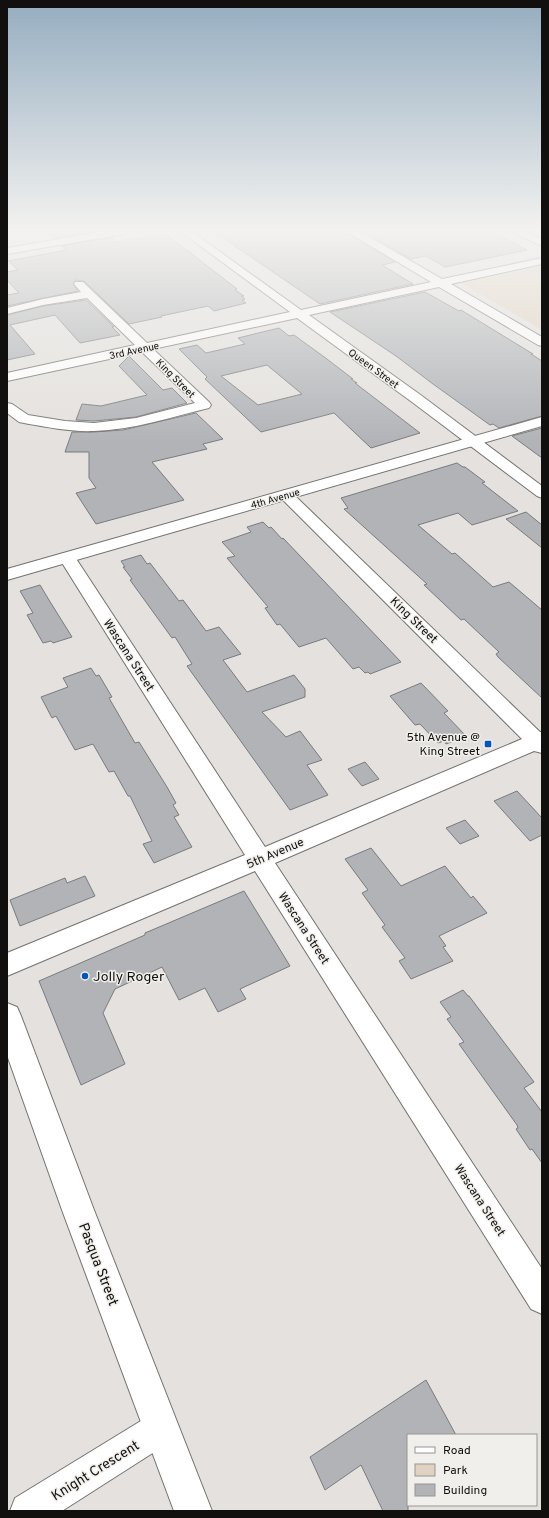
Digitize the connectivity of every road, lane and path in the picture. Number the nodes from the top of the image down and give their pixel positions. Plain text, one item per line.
1 (52, 302) edge
2 (98, 302) edge
3 (282, 302) edge
4 (336, 302) edge
5 (474, 302) edge
6 (7, 311) edge
7 (294, 311) junction
8 (542, 342) edge
9 (141, 344) junction
10 (7, 368) edge
11 (7, 377) edge
12 (7, 407) edge
13 (542, 421) edge
14 (473, 441) junction
15 (542, 493) edge
16 (286, 495) junction
17 (67, 558) junction
18 (7, 575) edge
19 (540, 742) edge
20 (260, 859) junction
21 (7, 965) edge
22 (10, 1032) edge
23 (542, 1298) edge
24 (161, 1428) junction
25 (28, 1511) edge
26 (193, 1511) edge

1 - 6 street
2 - 9 street, King Street
3 - 7 street, Queen Street
4 - 7 street, 3rd Avenue
5 - 8 street
7 - 9 street, 3rd Avenue
7 - 14 street, Queen Street
9 - 10 street, 3rd Avenue
9 - 11 street, 3rd Avenue
9 - 12 street, King Street
13 - 14 street, 4th Avenue
14 - 15 street, Queen Street
14 - 16 street, 4th Avenue
16 - 17 street, 4th Avenue
16 - 19 street, King Street
17 - 18 street, 4th Avenue
17 - 20 street, Wascana Street
19 - 20 street, 5th Avenue
20 - 21 street, 5th Avenue
20 - 23 street, Wascana Street
22 - 24 street, Pasqua Street
24 - 25 street, Knight Crescent
24 - 26 street, Pasqua Street

